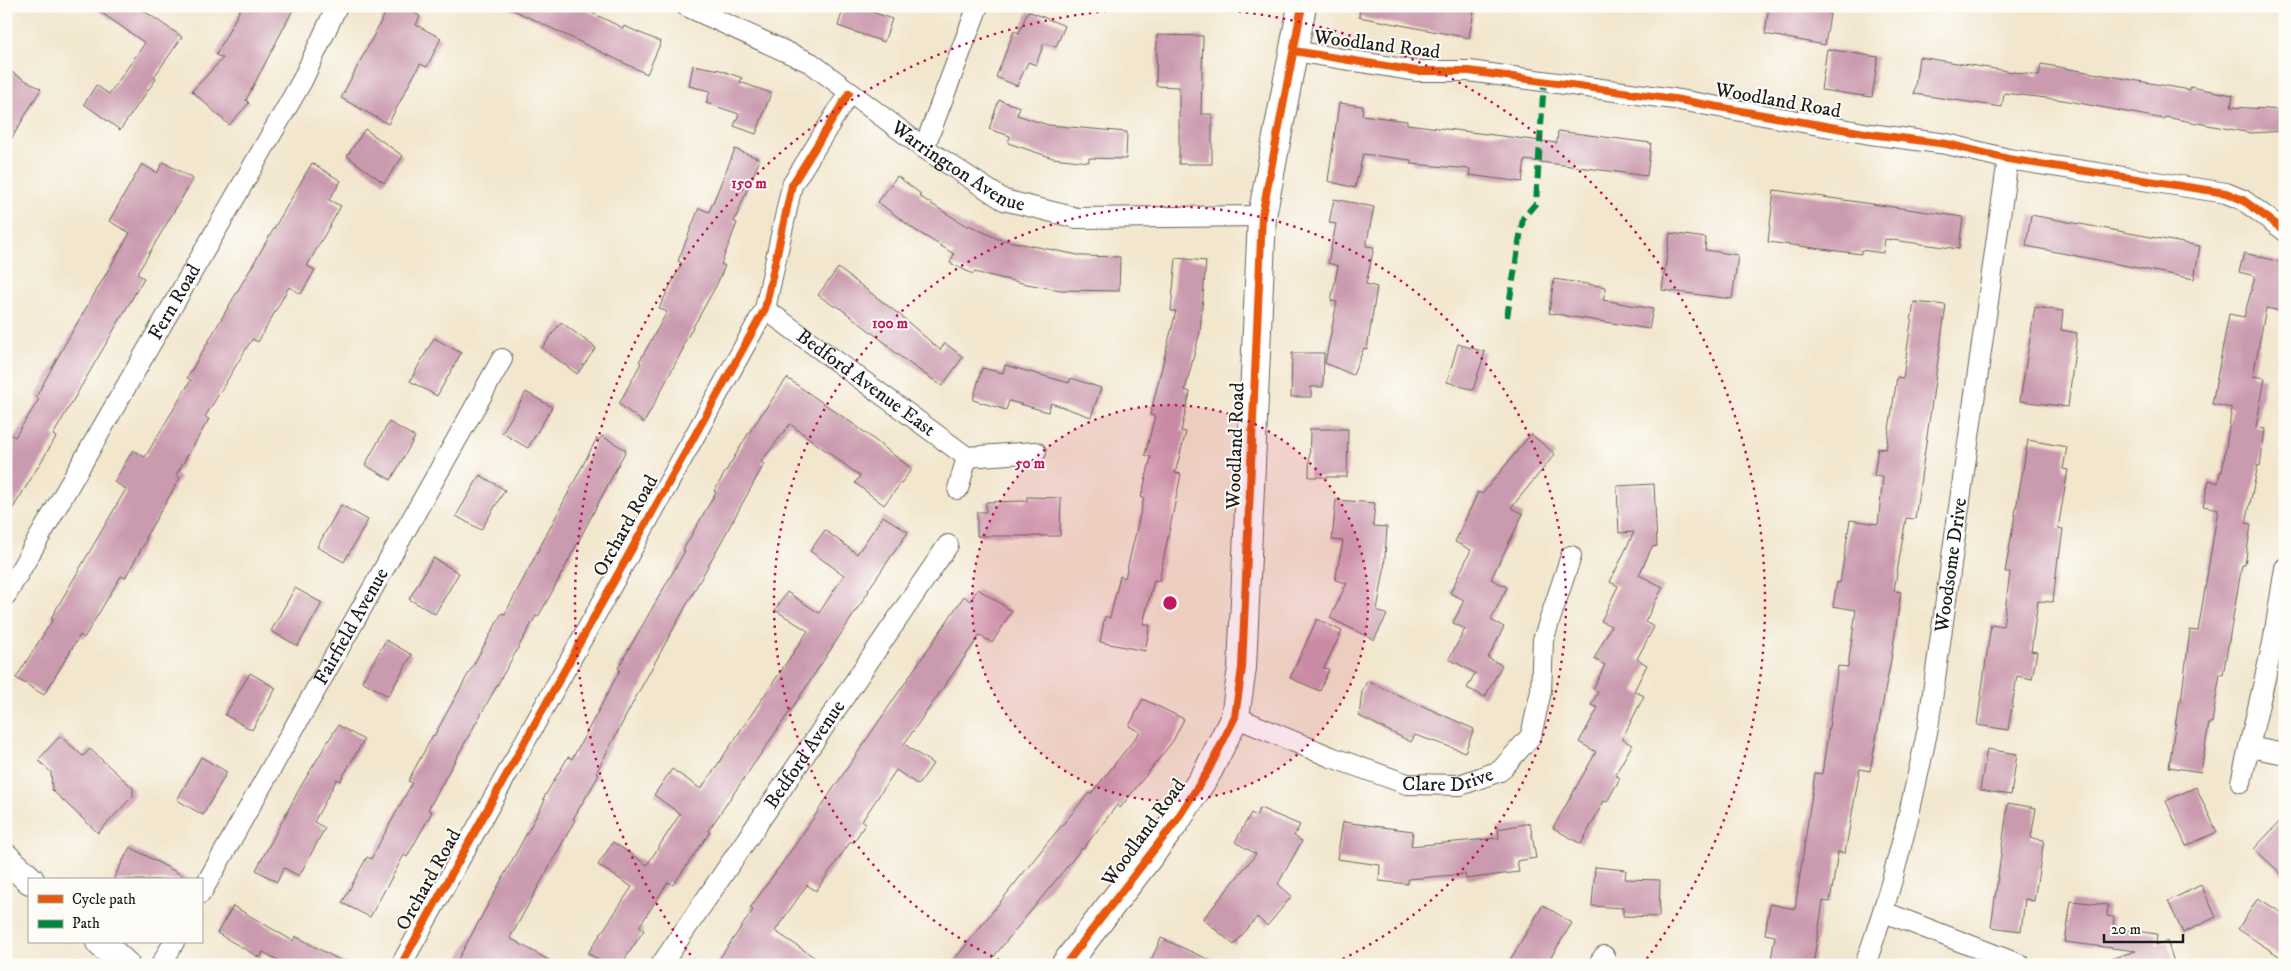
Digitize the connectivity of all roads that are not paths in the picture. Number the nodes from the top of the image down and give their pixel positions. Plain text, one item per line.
1 (337, 6) edge
2 (686, 6) edge
3 (978, 6) edge
4 (1302, 6) edge
5 (1294, 51) junction
6 (849, 93) junction
7 (924, 148) junction
8 (2008, 159) junction
9 (1262, 216) junction
10 (2285, 231) edge
11 (765, 309) junction
12 (502, 359) dead end
13 (1036, 452) dead end
14 (967, 457) junction
15 (958, 489) dead end
16 (948, 545) dead end
17 (1571, 556) dead end
18 (2285, 568) edge
19 (6, 595) edge
20 (1235, 717) junction
21 (2248, 747) junction
22 (2285, 754) edge
23 (2241, 782) dead end
24 (6, 858) edge
25 (28, 878) edge
26 (202, 891) edge
27 (1884, 912) junction
28 (102, 944) edge
29 (173, 944) edge
30 (125, 965) edge
31 (161, 965) edge
32 (401, 965) edge
33 (661, 965) edge
34 (1065, 965) edge
35 (1865, 965) edge
36 (2021, 965) edge

1 - 19 street, Fern Road
2 - 6 street, Warrington Avenue
3 - 7 street
4 - 5 street
5 - 8 street, Woodland Road
5 - 9 street, Woodland Road
6 - 7 street, Warrington Avenue
6 - 11 street, Orchard Road
7 - 9 street, Warrington Avenue
8 - 10 street, Woodland Road
8 - 27 street, Woodsome Drive
9 - 20 street, Woodland Road
11 - 14 street, Bedford Avenue East
11 - 32 street, Orchard Road
12 - 26 street, Fairfield Avenue
13 - 14 street
14 - 15 street
16 - 33 street, Bedford Avenue
17 - 20 street, Clare Drive
18 - 21 street
20 - 34 street, Woodland Road
21 - 22 street
21 - 23 street
24 - 25 street
27 - 35 street, Woodsome Drive
27 - 36 street
28 - 30 street
29 - 31 street

